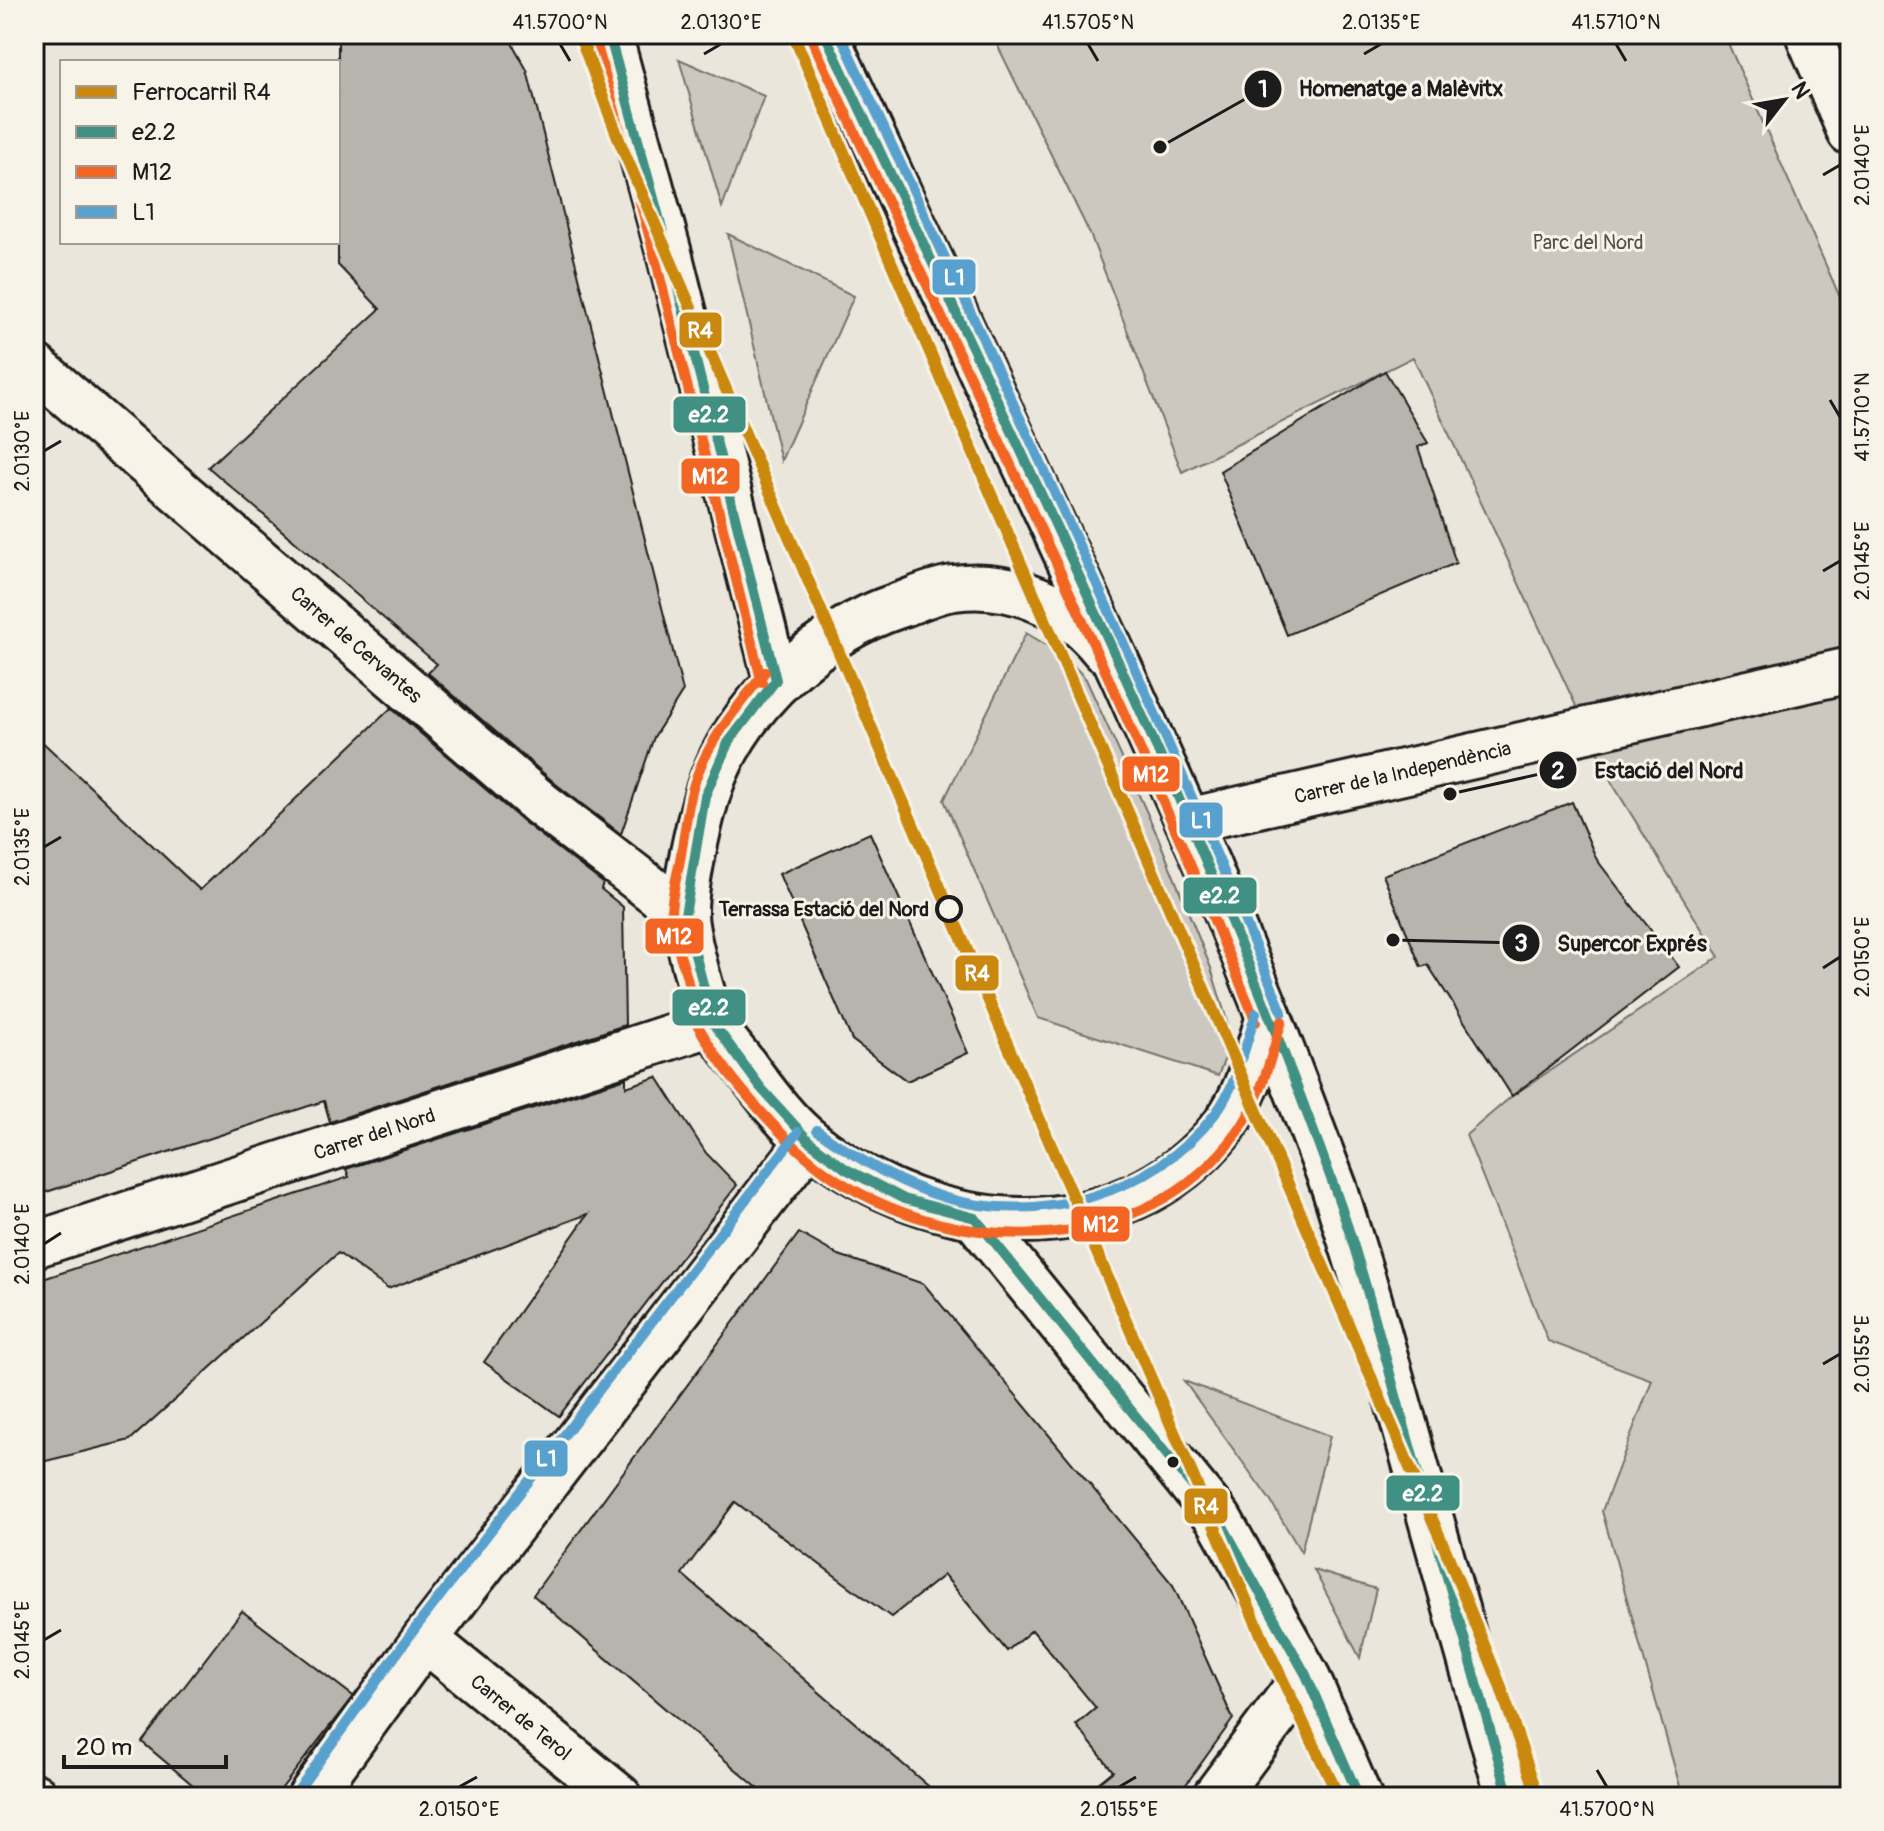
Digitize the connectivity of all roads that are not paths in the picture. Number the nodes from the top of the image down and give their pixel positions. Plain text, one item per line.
1 (609, 34) edge
2 (825, 34) edge
3 (1808, 34) edge
4 (1850, 132) edge
5 (34, 366) edge
6 (1850, 670) edge
7 (1123, 676) junction
8 (776, 680) junction
9 (1188, 821) junction
10 (685, 915) junction
11 (1269, 1017) junction
12 (713, 1023) junction
13 (809, 1141) junction
14 (975, 1218) junction
15 (34, 1245) edge
16 (425, 1639) junction
17 (1306, 1675) junction
18 (310, 1797) edge
19 (619, 1797) edge
20 (1215, 1797) edge
21 (1359, 1797) edge
22 (1509, 1797) edge

1 - 8 street
2 - 7 street
3 - 4 street
5 - 10 street, Carrer de Cervantes
6 - 9 street, Carrer de la Independència
7 - 8 street
7 - 9 street
8 - 10 street
9 - 11 street
10 - 12 street
11 - 14 street
11 - 22 street
12 - 13 street
12 - 15 street, Carrer del Nord
13 - 14 street
13 - 16 street
14 - 17 street
16 - 18 street
16 - 19 street, Carrer de Terol
17 - 20 street
17 - 21 street

